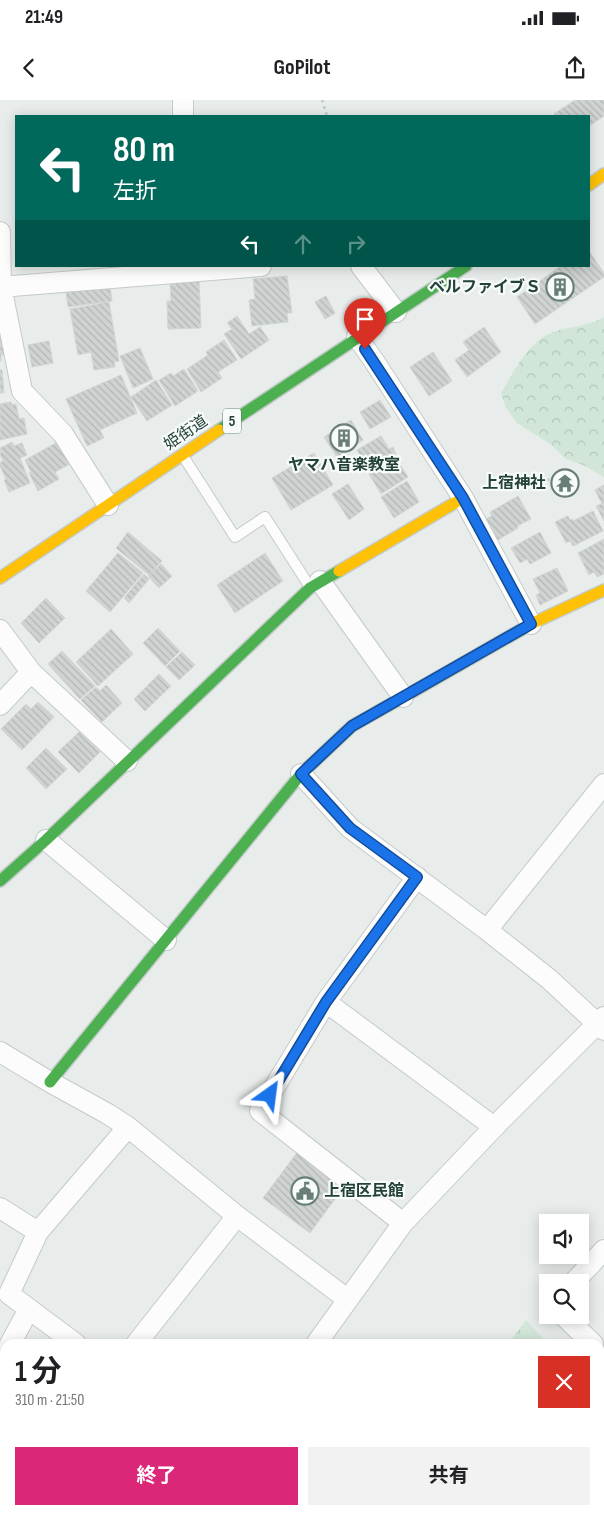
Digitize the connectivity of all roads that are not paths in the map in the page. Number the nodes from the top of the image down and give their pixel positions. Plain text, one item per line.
1 (183, 100) edge
2 (183, 115) edge
3 (604, 174) edge
4 (590, 183) edge
5 (0, 232) edge
6 (235, 267) edge
7 (362, 267) edge
8 (464, 267) edge
9 (182, 269) edge
10 (1, 286) edge
11 (396, 312) junction
12 (357, 337) junction
13 (182, 455) junction
14 (463, 498) junction
15 (108, 505) junction
16 (0, 578) edge
17 (315, 584) junction
18 (604, 590) edge
19 (531, 624) junction
20 (0, 630) edge
21 (31, 672) junction
22 (403, 696) junction
23 (0, 705) edge
24 (127, 761) junction
25 (301, 774) junction
26 (604, 784) edge
27 (46, 840) junction
28 (417, 877) junction
29 (0, 881) edge
30 (486, 930) junction
31 (166, 940) junction
32 (326, 1002) junction
33 (602, 1023) edge
34 (0, 1052) edge
35 (50, 1082) junction
36 (128, 1127) junction
37 (494, 1127) junction
38 (0, 1208) edge
39 (236, 1216) junction
40 (403, 1223) junction
41 (38, 1232) junction
42 (604, 1250) edge
43 (582, 1274) edge
44 (347, 1299) junction
45 (29, 1309) junction
46 (572, 1324) edge
47 (13, 1339) edge
48 (69, 1339) edge
49 (140, 1339) edge
50 (319, 1339) edge
51 (588, 1339) edge

1 - 2 street
3 - 4 street
5 - 10 street
6 - 9 street
7 - 11 street
8 - 11 street, 姫街道 / 5
9 - 10 street
10 - 15 street
11 - 12 street, 姫街道 / 5
12 - 13 street, 姫街道 / 5
12 - 14 street
13 - 15 street, 姫街道 / 5
13 - 17 lane
14 - 17 street
14 - 19 street
15 - 16 street, 姫街道 / 5
17 - 22 street
17 - 24 street
18 - 19 street
19 - 22 street
20 - 21 street
21 - 23 street
21 - 24 street
22 - 25 street
24 - 27 street
25 - 28 street
25 - 31 street
26 - 30 street
27 - 29 street
27 - 31 street
28 - 30 street
28 - 32 street
30 - 33 street
31 - 35 street
32 - 37 street
32 - 40 street
33 - 37 street
34 - 35 street
35 - 36 street
36 - 39 street
36 - 41 street
37 - 40 street
38 - 41 street
39 - 44 street
39 - 49 street
40 - 44 street
41 - 45 street
42 - 43 street
44 - 50 street
45 - 47 street
45 - 48 street
46 - 51 street

